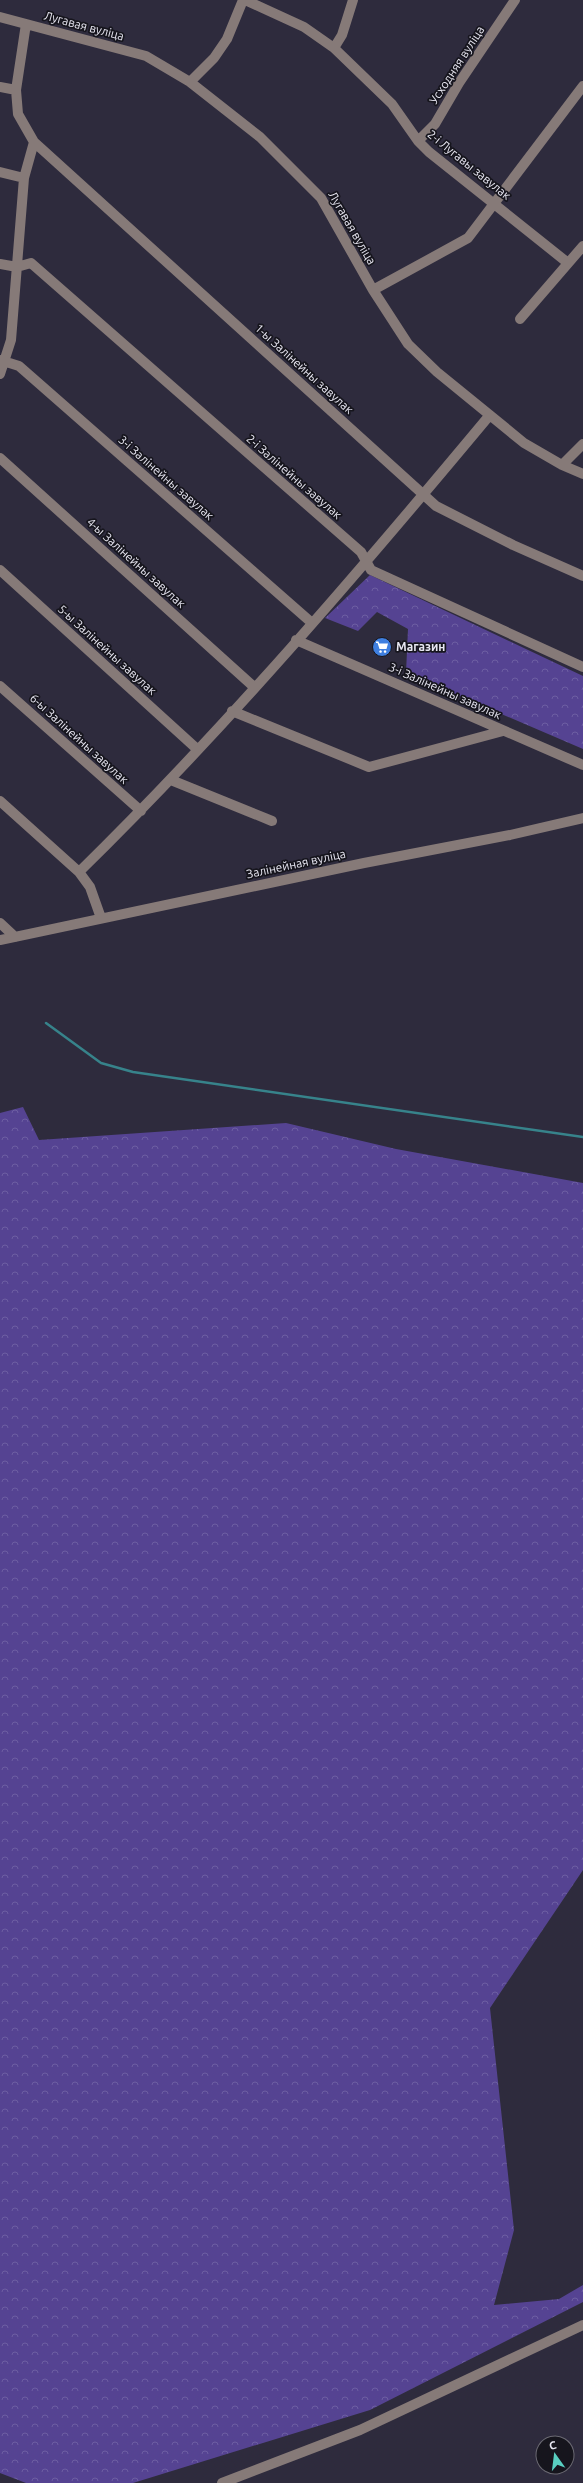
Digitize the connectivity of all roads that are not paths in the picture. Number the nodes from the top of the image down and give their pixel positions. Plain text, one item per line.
1 (244, 0) edge
2 (353, 0) edge
3 (515, 0) edge
4 (0, 18) edge
5 (26, 24) junction
6 (334, 48) junction
7 (190, 82) junction
8 (583, 86) edge
9 (0, 87) edge
10 (16, 90) junction
11 (418, 141) junction
12 (34, 142) junction
13 (0, 172) edge
14 (24, 178) junction
15 (495, 203) junction
16 (583, 246) edge
17 (568, 263) junction
18 (0, 264) edge
19 (17, 267) junction
20 (373, 290) junction
21 (520, 318) dead end
22 (3, 360) edge
23 (0, 374) edge
24 (489, 416) junction
25 (583, 444) edge
26 (0, 458) edge
27 (562, 465) junction
28 (583, 474) edge
29 (424, 495) junction
30 (367, 562) junction
31 (0, 570) edge
32 (583, 576) edge
33 (312, 623) junction
34 (296, 640) junction
35 (583, 667) edge
36 (0, 686) edge
37 (254, 687) junction
38 (232, 711) junction
39 (503, 732) junction
40 (198, 749) junction
41 (583, 765) edge
42 (171, 780) junction
43 (0, 801) edge
44 (141, 811) junction
45 (583, 818) edge
46 (272, 821) dead end
47 (78, 872) junction
48 (101, 918) junction
49 (0, 923) edge
50 (15, 937) junction
51 (0, 940) edge
52 (583, 2325) edge
53 (222, 2483) edge

1 - 6 street, 2-і Лугавы завулак
1 - 7 street
2 - 6 street
3 - 11 street, Усходняя вуліца
4 - 5 street, Лугавая вуліца
5 - 7 street, Лугавая вуліца
5 - 10 street, 1-ы Залінейны завулак
6 - 11 street, 2-і Лугавы завулак
7 - 20 street, Лугавая вуліца
8 - 15 street
9 - 10 street
10 - 12 street, 1-ы Залінейны завулак
11 - 15 street, 2-і Лугавы завулак
12 - 14 street
12 - 29 street, 1-ы Залінейны завулак
13 - 14 street
14 - 19 street
15 - 17 street, 2-і Лугавы завулак
15 - 20 street
16 - 17 street
17 - 21 street
18 - 19 street
19 - 22 street
19 - 30 street, 2-і Залінейны завулак
20 - 24 street, Лугавая вуліца
22 - 23 street
22 - 33 street, 3-і Залінейны завулак
24 - 27 street, Лугавая вуліца
24 - 29 street
25 - 27 street
26 - 37 street, 4-ы Залінейны завулак
27 - 28 street, Лугавая вуліца
29 - 30 street
29 - 32 street, 1-ы Залінейны завулак
30 - 33 street
30 - 35 street, 2-і Залінейны завулак
31 - 40 street, 5-ы Залінейны завулак
33 - 34 street
34 - 37 street
34 - 39 street, 3-і Залінейны завулак
36 - 44 street, 6-ы Залінейны завулак
37 - 38 street
38 - 39 street
38 - 40 street
39 - 41 street, 3-і Залінейны завулак
40 - 42 street
42 - 44 street
42 - 46 street
43 - 47 street
44 - 47 street
45 - 48 street, Залінейная вуліца
47 - 48 street
48 - 50 street, Залінейная вуліца
49 - 50 street
50 - 51 street, Залінейная вуліца
52 - 53 street

